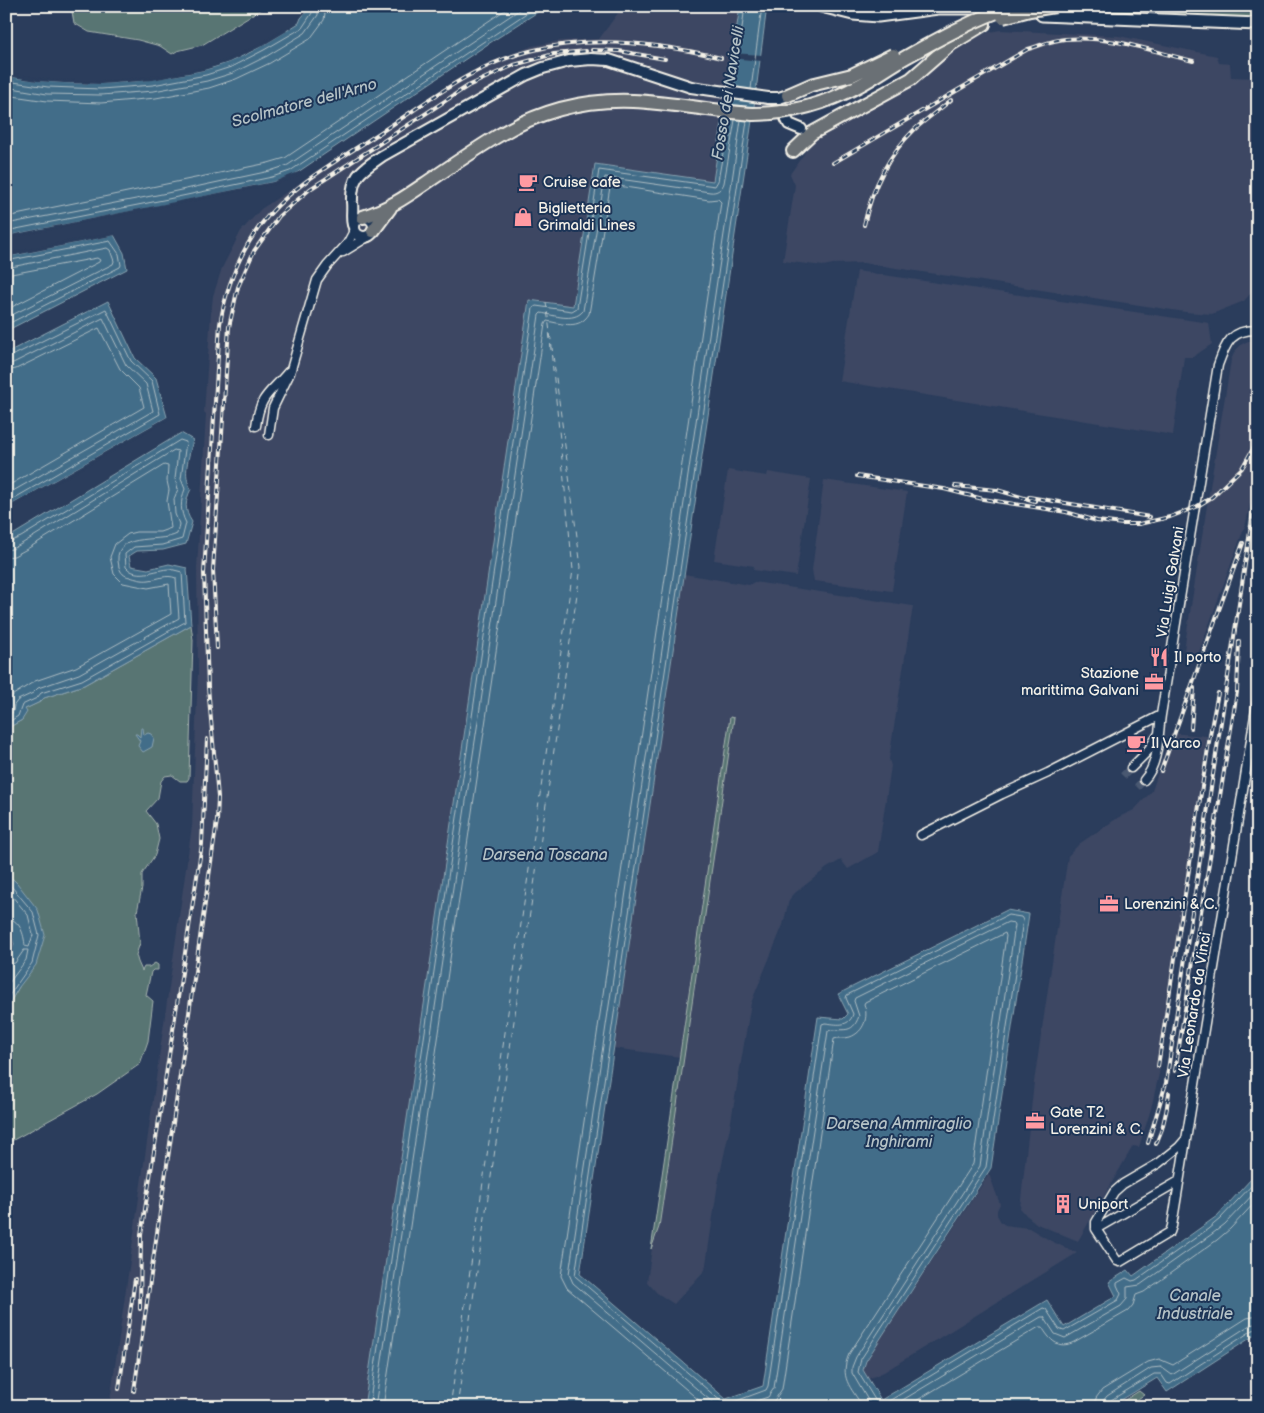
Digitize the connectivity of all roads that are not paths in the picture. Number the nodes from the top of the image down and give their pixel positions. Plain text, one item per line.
1 (821, 6) edge
2 (855, 6) edge
3 (1002, 6) edge
4 (1013, 6) edge
5 (1055, 6) edge
6 (978, 8) dead end
7 (894, 14) junction
8 (1042, 15) dead end
9 (984, 24) junction
10 (1258, 24) edge
11 (861, 85) junction
12 (788, 95) joint
13 (758, 97) junction
14 (774, 106) dead end
15 (786, 118) dead end
16 (821, 127) junction
17 (801, 129) joint
18 (793, 152) dead end
19 (352, 203) junction
20 (391, 206) junction
21 (363, 217) junction
22 (353, 228) junction
23 (371, 234) junction
24 (337, 256) junction
25 (1258, 330) edge
26 (292, 366) junction
27 (256, 426) dead end
28 (269, 435) dead end
29 (1258, 696) edge
30 (1162, 715) junction
31 (1159, 734) junction
32 (1131, 768) tunnel mouth
33 (1144, 780) tunnel mouth
34 (921, 835) dead end
35 (1185, 1140) junction
36 (1179, 1181) junction
37 (1096, 1229) junction

1 - 7 main road
2 - 7 main road
3 - 12 highway, bridge
4 - 11 highway, bridge
5 - 9 highway, bridge
6 - 7 main road
8 - 10 main road
9 - 11 highway, bridge
9 - 16 highway
11 - 20 highway, bridge
12 - 13 street
13 - 14 street
13 - 19 street
15 - 17 street
16 - 17 highway
16 - 18 highway
19 - 21 street
19 - 22 street
20 - 21 highway
20 - 23 highway
21 - 22 street
21 - 23 street
22 - 23 street
22 - 24 street
23 - 24 street
24 - 26 street
25 - 30 street, Via Luigi Galvani
26 - 27 street
26 - 28 street
29 - 35 street, Via Leonardo da Vinci
30 - 31 street, Via Luigi Galvani
30 - 34 street
31 - 32 street
31 - 33 street, Via Luigi Galvani
35 - 36 street, Via Leonardo da Vinci
35 - 37 street
36 - 37 street
36 - 37 street, Via Leonardo da Vinci

